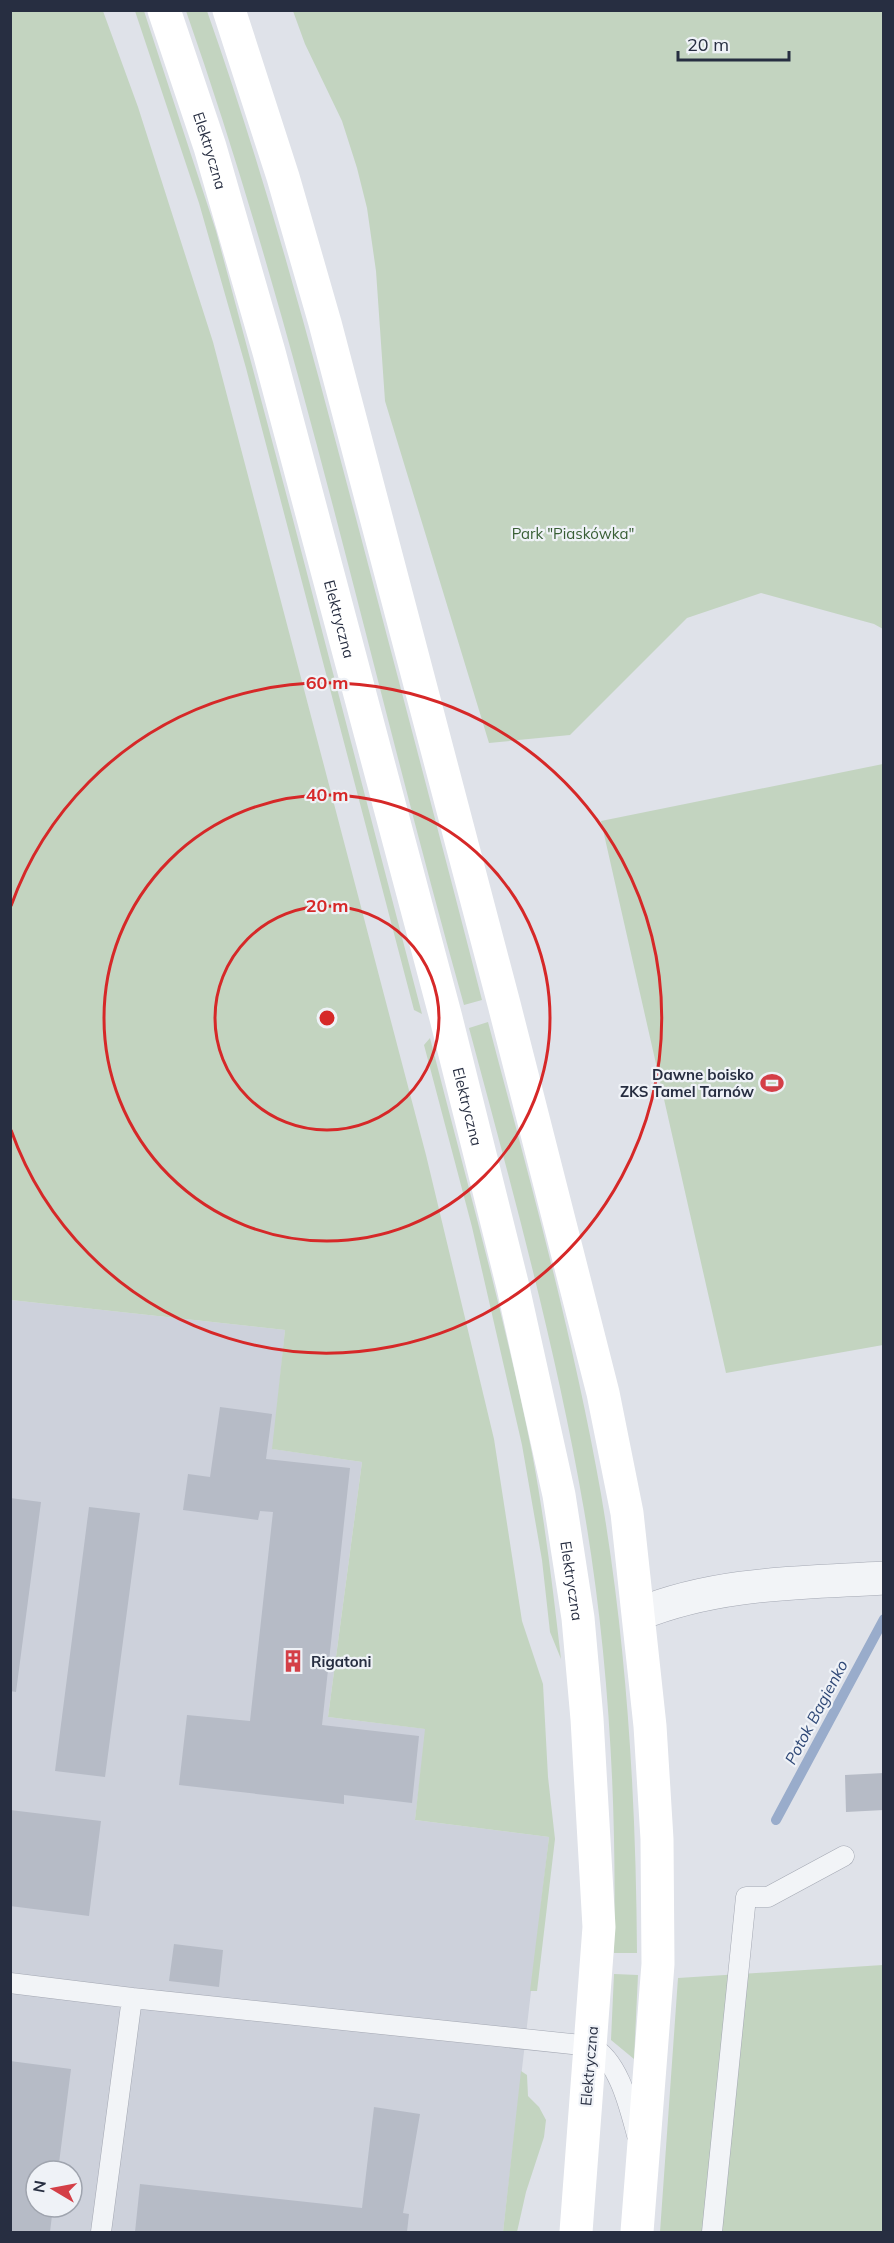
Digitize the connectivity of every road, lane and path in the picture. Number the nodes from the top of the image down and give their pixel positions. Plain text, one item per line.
1 (164, 10) edge
2 (229, 10) edge
3 (884, 1578) edge
4 (639, 1614) junction
5 (844, 1856) dead end
6 (10, 1983) edge
7 (132, 1998) junction
8 (591, 2046) junction
9 (643, 2156) junction
10 (101, 2232) edge
11 (576, 2232) edge
12 (637, 2232) edge
13 (712, 2232) edge

1 - 8 main road, Elektryczna
2 - 4 main road
3 - 4 street
4 - 9 main road
5 - 13 lane
6 - 7 lane
7 - 8 lane
7 - 10 lane
8 - 9 lane
8 - 11 main road, Elektryczna
9 - 12 main road

